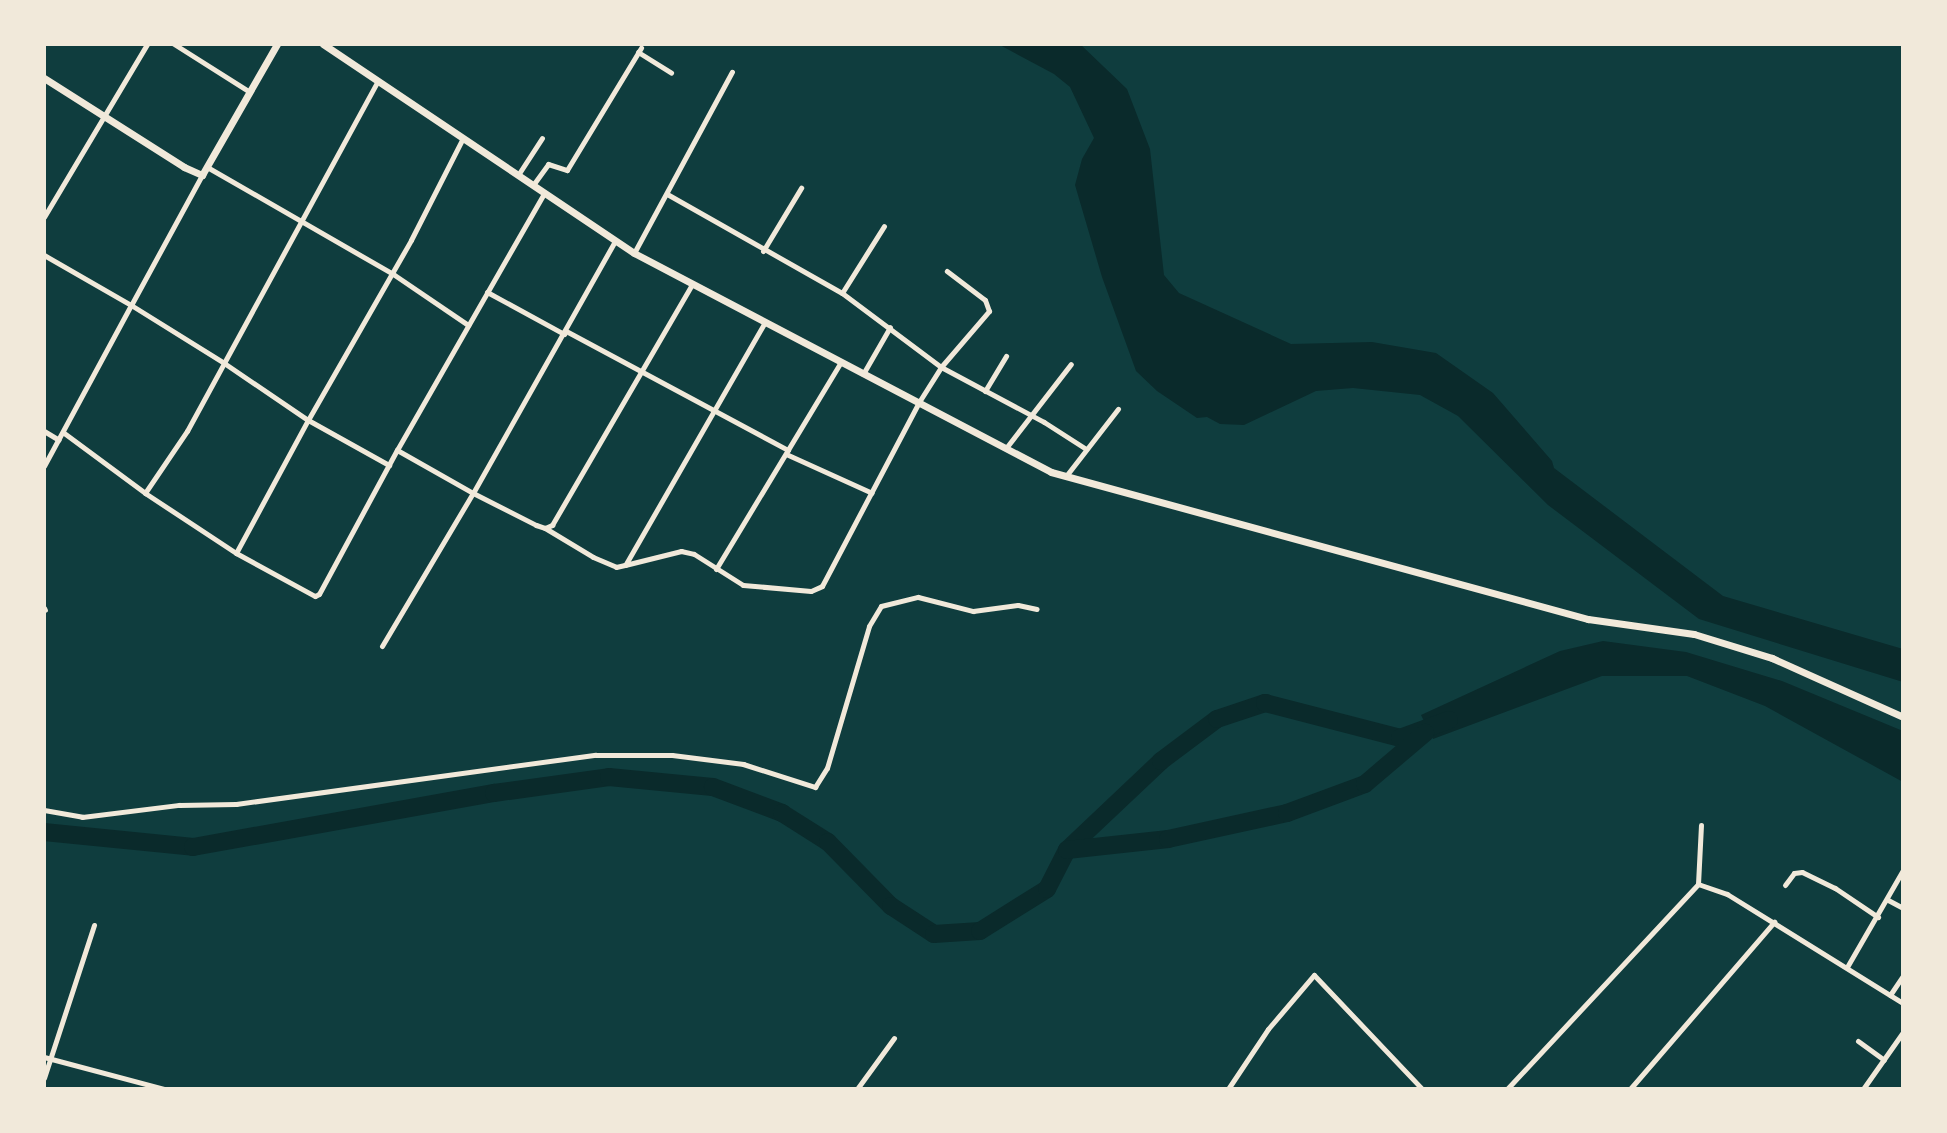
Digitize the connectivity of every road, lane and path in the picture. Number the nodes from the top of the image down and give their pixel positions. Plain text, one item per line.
1 (147, 44) edge
2 (174, 44) edge
3 (277, 44) edge
4 (323, 44) edge
5 (732, 72) dead end
6 (671, 73) dead end
7 (44, 78) edge
8 (378, 80) junction
9 (250, 92) junction
10 (102, 116) junction
11 (463, 138) junction
12 (542, 138) dead end
13 (204, 171) junction
14 (518, 175) junction
15 (533, 185) junction
16 (801, 188) dead end
17 (544, 193) junction
18 (667, 194) junction
19 (44, 217) edge
20 (300, 220) junction
21 (884, 226) dead end
22 (615, 241) junction
23 (763, 251) junction
24 (634, 253) junction
25 (44, 255) edge
26 (947, 271) dead end
27 (393, 274) junction
28 (692, 284) junction
29 (487, 292) junction
30 (842, 293) junction
31 (131, 305) junction
32 (765, 322) junction
33 (468, 325) junction
34 (890, 327) junction
35 (565, 333) junction
36 (1006, 356) dead end
37 (841, 362) junction
38 (224, 363) junction
39 (1071, 364) dead end
40 (941, 367) junction
41 (641, 372) junction
42 (863, 374) junction
43 (985, 391) junction
44 (919, 402) junction
45 (1118, 409) dead end
46 (713, 410) junction
47 (1030, 415) junction
48 (308, 420) junction
49 (44, 431) edge
50 (64, 433) junction
51 (59, 440) junction
52 (1005, 449) junction
53 (1086, 449) junction
54 (397, 450) junction
55 (787, 452) junction
56 (389, 465) junction
57 (44, 466) edge
58 (1065, 476) junction
59 (145, 493) junction
60 (473, 493) junction
61 (872, 493) junction
62 (545, 528) junction
63 (236, 553) junction
64 (625, 565) junction
65 (716, 569) junction
66 (1037, 609) dead end
67 (382, 646) dead end
68 (1903, 717) edge
69 (44, 810) edge
70 (1701, 825) dead end
71 (1903, 870) edge
72 (1698, 884) junction
73 (1785, 885) dead end
74 (1888, 900) junction
75 (1903, 908) edge
76 (1878, 917) junction
77 (1774, 922) junction
78 (94, 925) dead end
79 (1847, 967) junction
80 (1903, 976) edge
81 (1890, 995) junction
82 (1903, 1003) edge
83 (1903, 1032) edge
84 (894, 1038) dead end
85 (1858, 1041) dead end
86 (44, 1057) edge
87 (52, 1059) junction
88 (1884, 1060) junction
89 (44, 1078) edge
90 (164, 1089) edge
91 (857, 1089) edge
92 (1228, 1089) edge
93 (1422, 1089) edge
94 (1507, 1089) edge
95 (1630, 1089) edge
96 (1863, 1089) edge

1 - 10 street
2 - 9 street
3 - 9 main road
4 - 8 main road
5 - 18 street
6 - 15 street
7 - 10 main road
8 - 11 main road
8 - 20 street
9 - 13 main road
10 - 13 main road
10 - 19 street
11 - 14 main road
11 - 27 street
12 - 14 street
13 - 20 street
13 - 31 street
14 - 15 main road
15 - 17 main road
16 - 23 street
17 - 22 main road
17 - 29 street
18 - 23 street
18 - 24 street
20 - 27 street
20 - 38 street
21 - 30 street
22 - 24 main road
22 - 35 street
23 - 30 street
24 - 28 main road
25 - 31 street
26 - 40 street
27 - 33 street
27 - 48 street
28 - 32 main road
28 - 41 street
29 - 33 street
29 - 35 street
30 - 34 street
31 - 38 street
31 - 50 street
32 - 37 main road
32 - 46 street
33 - 54 street
34 - 40 street
34 - 42 street
35 - 41 street
35 - 60 street
36 - 43 street
37 - 42 main road
37 - 55 street
38 - 48 street
38 - 59 street
39 - 47 street
40 - 43 street
40 - 44 street
41 - 46 street
41 - 62 street
42 - 44 main road
43 - 47 street
44 - 52 main road
44 - 61 street
45 - 53 street
46 - 55 street
46 - 64 street
47 - 52 street
47 - 53 street
48 - 56 street
48 - 63 street
49 - 51 street
50 - 51 street
50 - 59 street
51 - 57 street
52 - 58 main road
53 - 58 street
54 - 56 street
54 - 60 street
55 - 61 street
55 - 65 street
56 - 63 street
58 - 68 main road
59 - 63 street
60 - 62 street
60 - 67 street
61 - 65 street
62 - 64 street
64 - 65 street
66 - 69 street
70 - 72 street
71 - 74 street
72 - 77 street
72 - 94 street
73 - 76 street
74 - 75 street
74 - 76 street
76 - 79 street
77 - 79 street
77 - 95 street
78 - 87 street
79 - 81 street
80 - 81 street
81 - 82 street
83 - 88 street
84 - 91 street
85 - 88 street
86 - 87 street
87 - 89 street
87 - 90 street
88 - 96 street
92 - 93 street

